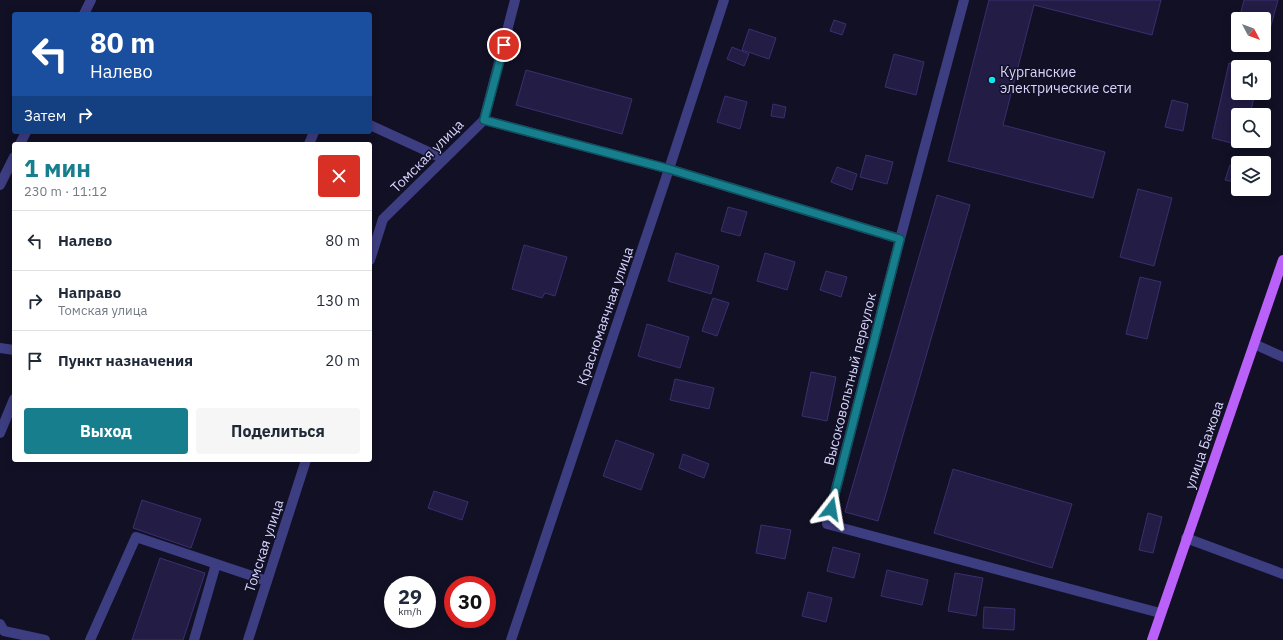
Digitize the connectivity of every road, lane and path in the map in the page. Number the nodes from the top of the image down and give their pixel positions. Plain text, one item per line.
1 (91, 0) edge
2 (515, 0) edge
3 (724, 0) edge
4 (964, 0) edge
5 (85, 12) edge
6 (484, 120) junction
7 (372, 126) edge
8 (444, 159) junction
9 (12, 161) edge
10 (669, 169) junction
11 (0, 185) edge
12 (900, 239) junction
13 (372, 254) edge
14 (1283, 260) edge
15 (1254, 344) junction
16 (0, 348) edge
17 (12, 350) edge
18 (1283, 357) edge
19 (12, 404) edge
20 (0, 433) edge
21 (305, 462) edge
22 (1186, 538) junction
23 (216, 564) junction
24 (1283, 574) edge
25 (268, 582) junction
26 (1160, 613) junction
27 (0, 624) edge
28 (45, 640) edge
29 (90, 640) edge
30 (194, 640) edge
31 (248, 640) edge
32 (511, 640) edge
33 (1152, 640) edge

1 - 5 street
2 - 6 street, Томская улица
3 - 10 street, Красномаячная улица
4 - 12 street, Высоковольтный переулок
6 - 8 street, Томская улица
6 - 10 street
7 - 8 street
8 - 13 street, Томская улица
9 - 11 street
10 - 12 street
10 - 32 street, Красномаячная улица
12 - 26 street, Высоковольтный переулок
14 - 15 main road, улица Бажова
15 - 18 street
15 - 22 main road, улица Бажова
16 - 17 street
19 - 20 street
21 - 25 street, Томская улица
22 - 24 street
22 - 26 main road, улица Бажова
23 - 25 street
23 - 29 street
23 - 30 street
25 - 31 street, Томская улица
26 - 33 main road, улица Бажова
27 - 28 street

